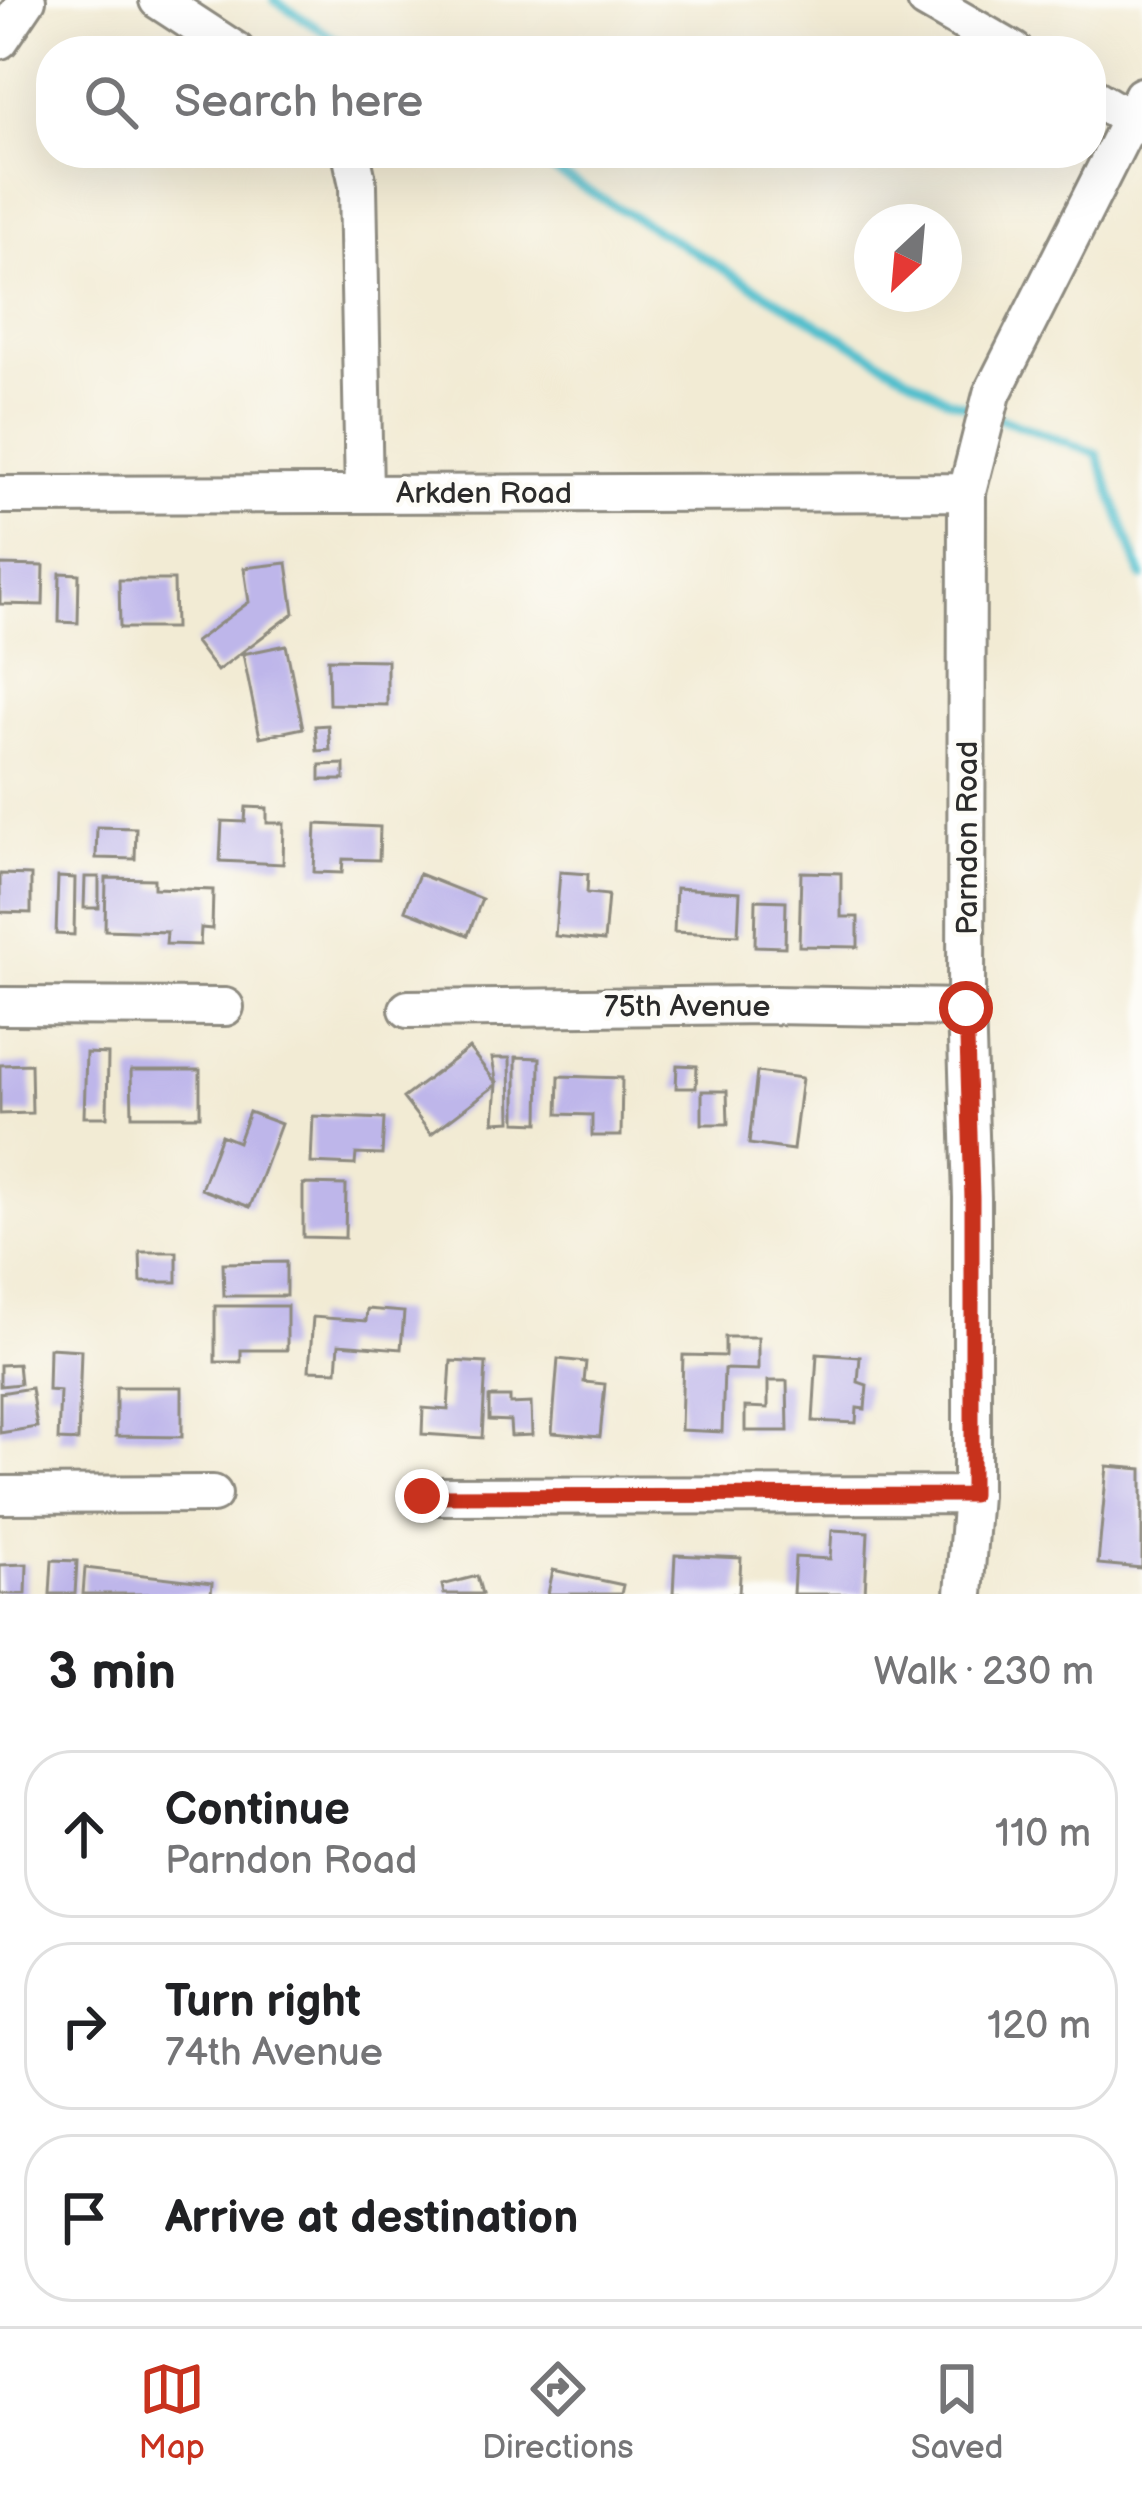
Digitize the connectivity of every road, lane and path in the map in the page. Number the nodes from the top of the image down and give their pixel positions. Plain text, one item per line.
1 (27, 0) edge
2 (158, 0) edge
3 (926, 0) edge
4 (213, 36) edge
5 (988, 36) edge
6 (0, 40) edge
7 (1106, 101) edge
8 (1138, 113) edge
9 (354, 168) edge
10 (967, 492) junction
11 (364, 493) junction
12 (0, 495) edge
13 (0, 1006) edge
14 (225, 1007) dead end
15 (966, 1008) junction
16 (408, 1009) dead end
17 (213, 1494) dead end
18 (0, 1495) edge
19 (972, 1495) junction
20 (422, 1496) dead end
21 (964, 1594) edge

1 - 6 street
2 - 4 street
3 - 5 street
7 - 8 street
8 - 10 street, Parndon Road
9 - 11 street
10 - 11 street, Arkden Road
10 - 15 street, Parndon Road
11 - 12 street, Arkden Road
13 - 14 street
15 - 16 street, 75th Avenue
15 - 19 street, Parndon Road
17 - 18 street
19 - 20 street
19 - 21 street, Parndon Road

